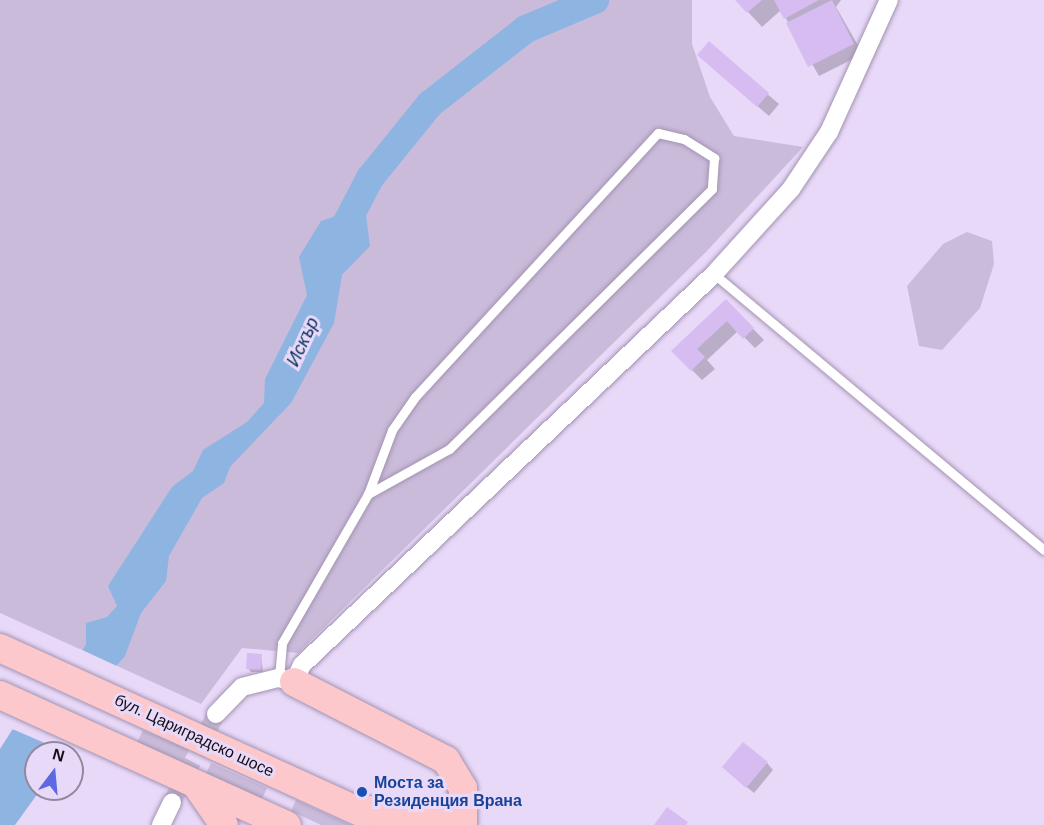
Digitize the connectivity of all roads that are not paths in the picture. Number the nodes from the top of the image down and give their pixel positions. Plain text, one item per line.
1 (889, 0) edge
2 (714, 274) junction
3 (369, 494) junction
4 (1044, 550) edge
5 (0, 648) edge
6 (286, 680) junction
7 (8, 699) edge
8 (216, 714) tunnel mouth
9 (194, 782) junction
10 (172, 802) tunnel mouth
11 (340, 803) junction
12 (462, 816) edge
13 (161, 825) edge
14 (224, 825) edge
15 (287, 825) edge
16 (389, 825) edge

1 - 2 street
2 - 4 lane
2 - 6 street
3 - 3 lane
3 - 6 lane
5 - 11 highway, бул. Цариградско шосе
6 - 8 street
6 - 12 highway
7 - 9 highway
9 - 14 highway
9 - 15 highway
10 - 13 street
11 - 12 highway
11 - 16 highway, бул. Цариградско шосе

